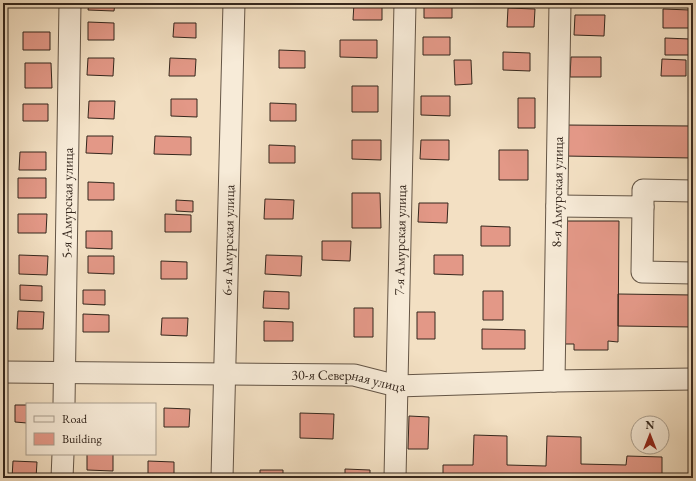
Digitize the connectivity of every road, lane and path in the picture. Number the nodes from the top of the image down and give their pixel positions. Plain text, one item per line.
1 (70, 3) edge
2 (234, 3) edge
3 (405, 3) edge
4 (560, 3) edge
5 (693, 191) edge
6 (557, 206) junction
7 (643, 207) junction
8 (693, 273) edge
9 (3, 372) edge
10 (64, 374) junction
11 (224, 375) junction
12 (693, 379) edge
13 (554, 380) junction
14 (397, 386) junction
15 (64, 403) edge
16 (62, 455) edge
17 (62, 478) edge
18 (222, 478) edge
19 (395, 478) edge

1 - 10 street, 5-я Амурская улица
2 - 11 street, 6-я Амурская улица
3 - 14 street, 7-я Амурская улица
4 - 6 street, 8-я Амурская улица
5 - 7 street
6 - 7 street
6 - 13 street, 8-я Амурская улица
7 - 8 street
9 - 10 street, 30-я Северная улица
10 - 11 street, 30-я Северная улица
10 - 15 street, 5-я Амурская улица
11 - 14 street, 30-я Северная улица
11 - 18 street, 6-я Амурская улица
12 - 13 street, 30-я Северная улица
13 - 14 street, 30-я Северная улица
14 - 19 street, 7-я Амурская улица
16 - 17 street

